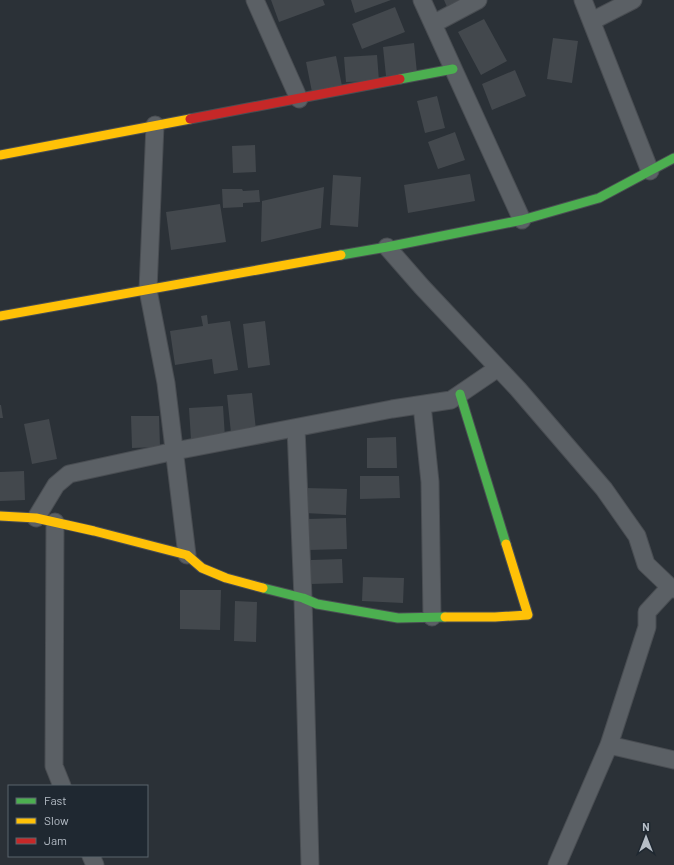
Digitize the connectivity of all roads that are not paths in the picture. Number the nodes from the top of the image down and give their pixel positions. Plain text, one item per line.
1 (255, 0) edge
2 (422, 0) edge
3 (478, 0) edge
4 (584, 0) edge
5 (633, 0) edge
6 (592, 21) junction
7 (433, 24) junction
8 (453, 69) junction
9 (300, 99) junction
10 (155, 125) junction
11 (0, 155) edge
12 (674, 158) edge
13 (650, 171) junction
14 (522, 220) junction
15 (387, 247) junction
16 (148, 290) junction
17 (0, 316) edge
18 (498, 368) junction
19 (460, 394) junction
20 (422, 404) junction
21 (296, 428) junction
22 (174, 451) junction
23 (0, 516) edge
24 (36, 518) junction
25 (55, 522) junction
26 (187, 555) junction
27 (672, 588) edge
28 (303, 598) junction
29 (432, 617) junction
30 (608, 745) junction
31 (674, 760) edge
32 (62, 785) edge
33 (310, 865) edge
34 (557, 865) edge

1 - 9 street
2 - 7 street
3 - 7 street
4 - 6 street
5 - 6 street
6 - 13 street
7 - 8 street
8 - 9 street
8 - 14 street
9 - 10 street
10 - 11 street
10 - 16 street
12 - 13 street
13 - 14 street
14 - 15 street
15 - 16 street
15 - 18 street
16 - 17 street
16 - 22 street
18 - 19 street
18 - 27 street
19 - 20 street
19 - 29 street
20 - 21 street
20 - 29 street
21 - 22 street
21 - 28 street
22 - 24 street
22 - 26 street
23 - 24 street
24 - 25 street
25 - 26 street
25 - 32 street
26 - 28 street
27 - 30 street
28 - 29 street
28 - 33 street
30 - 31 street
30 - 34 street

